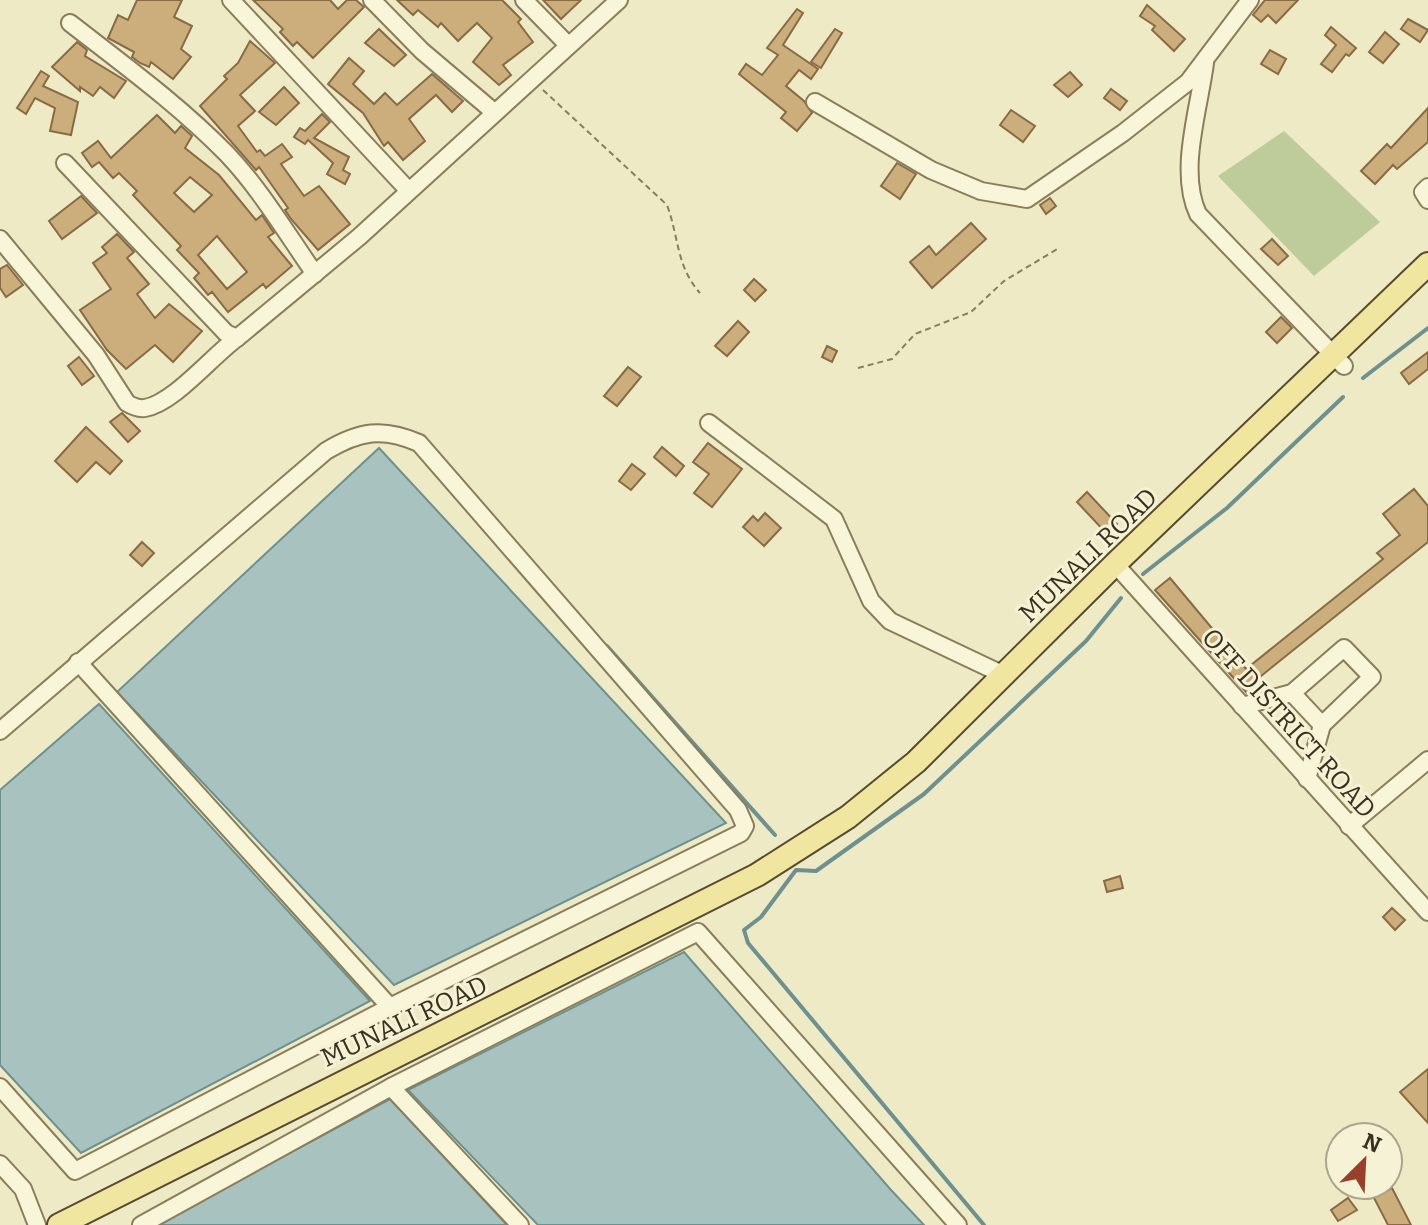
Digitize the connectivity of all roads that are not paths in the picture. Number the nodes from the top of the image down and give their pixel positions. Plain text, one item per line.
1 (231, 0) edge
2 (372, 0) edge
3 (524, 0) edge
4 (619, 0) edge
5 (1250, 0) edge
6 (70, 23) dead end
7 (568, 45) junction
8 (1205, 63) junction
9 (815, 102) dead end
10 (494, 112) junction
11 (65, 163) dead end
12 (1428, 187) edge
13 (409, 191) junction
14 (1428, 200) edge
15 (0, 239) edge
16 (1428, 264) edge
17 (315, 274) junction
18 (1428, 283) edge
19 (237, 338) junction
20 (1340, 361) junction
21 (709, 423) dead end
22 (1120, 570) junction
23 (78, 662) junction
24 (1006, 676) junction
25 (1292, 693) junction
26 (1242, 706) junction
27 (1322, 725) junction
28 (0, 731) edge
29 (1428, 760) edge
30 (1307, 779) junction
31 (1349, 826) junction
32 (772, 867) junction
33 (1428, 912) edge
34 (390, 1007) junction
35 (0, 1087) edge
36 (391, 1087) junction
37 (0, 1164) edge
38 (37, 1225) edge
39 (59, 1225) edge
40 (141, 1225) edge
41 (520, 1225) edge
42 (958, 1225) edge

1 - 13 street
2 - 10 street
3 - 7 street
4 - 7 street
5 - 8 street
6 - 17 street
7 - 10 street
8 - 9 street
8 - 20 street
10 - 13 street
11 - 19 street
12 - 14 street
13 - 17 street
15 - 19 street
16 - 20 main road, MUNALI ROAD
17 - 19 street
18 - 20 main road, MUNALI ROAD
20 - 22 main road, MUNALI ROAD
21 - 24 street
22 - 24 main road, MUNALI ROAD
22 - 26 street, OFF DISTRICT ROAD
22 - 32 main road, MUNALI ROAD
23 - 28 street
23 - 34 street
23 - 34 street
24 - 32 main road, MUNALI ROAD
25 - 26 street
25 - 27 street
25 - 27 street
26 - 30 street, OFF DISTRICT ROAD
27 - 30 street
29 - 31 street
30 - 31 street, OFF DISTRICT ROAD
31 - 33 street, OFF DISTRICT ROAD
32 - 39 main road, MUNALI ROAD
34 - 35 street
36 - 40 street
36 - 41 street
36 - 42 street
37 - 38 street

